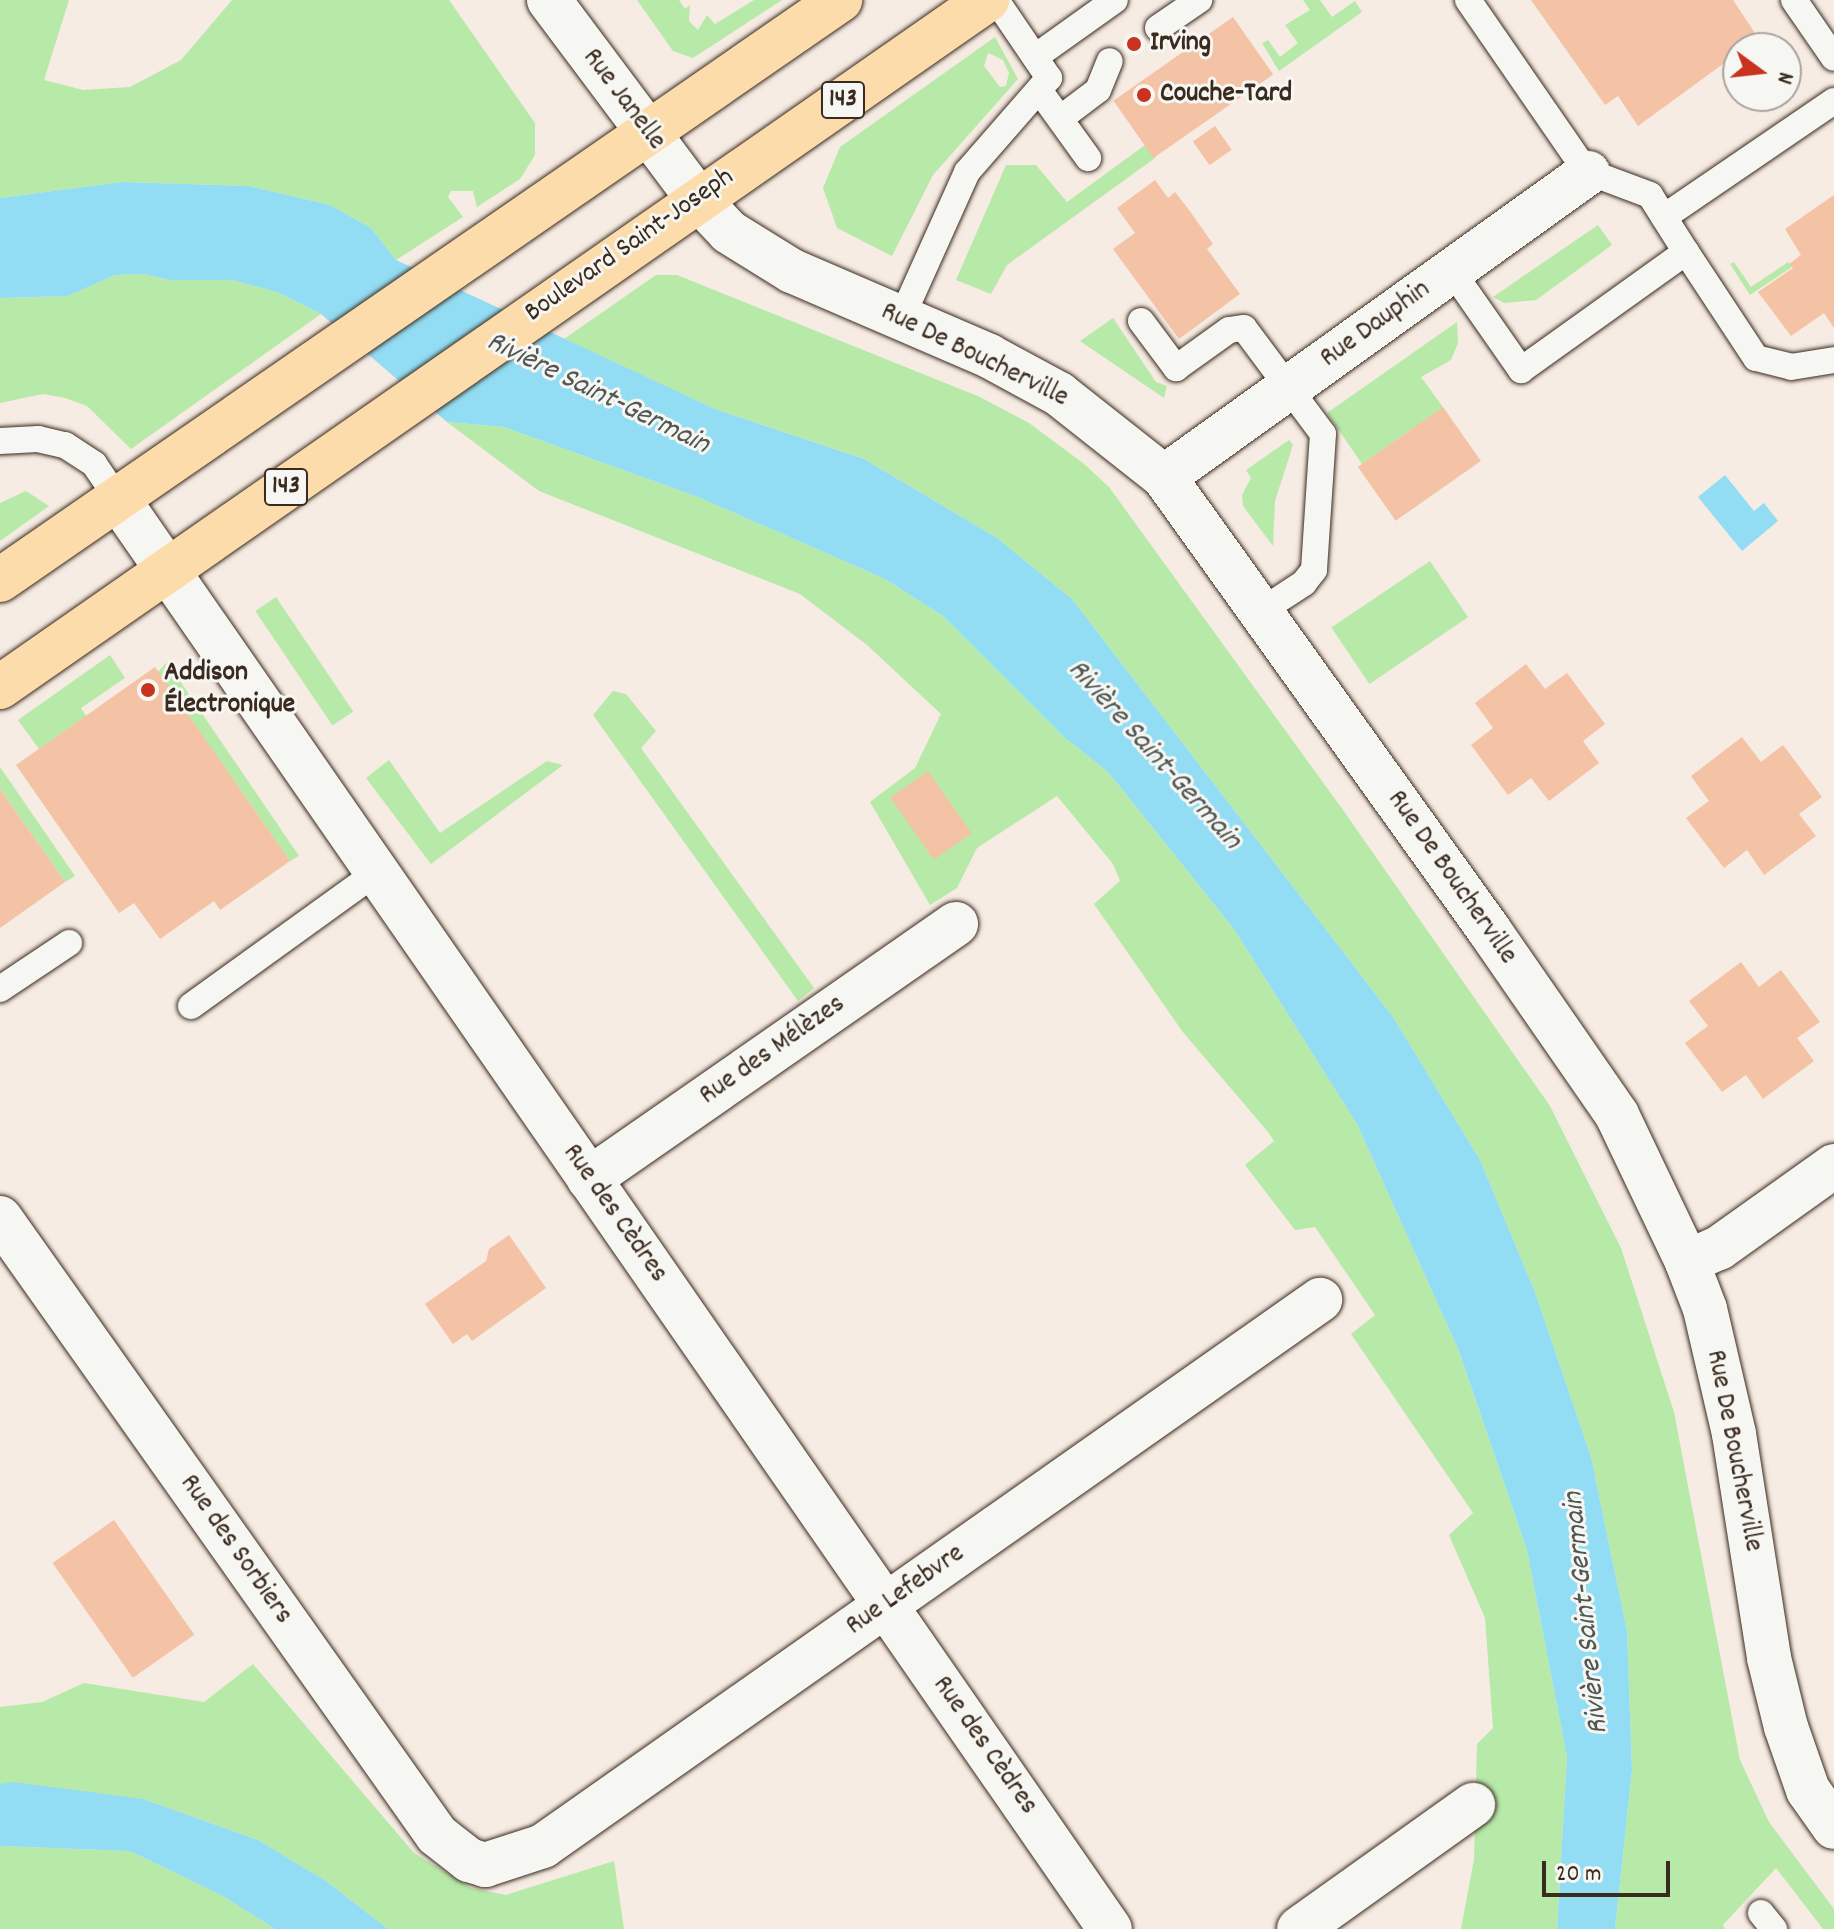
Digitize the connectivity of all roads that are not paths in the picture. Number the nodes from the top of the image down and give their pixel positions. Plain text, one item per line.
1 (549, 0) edge
2 (840, 0) edge
3 (987, 0) edge
4 (996, 0) edge
5 (1115, 0) edge
6 (1199, 0) edge
7 (1468, 0) edge
8 (1794, 0) edge
9 (1158, 28) dead end
10 (1035, 57) junction
11 (1834, 58) edge
12 (1110, 61) dead end
13 (1039, 90) junction
14 (1834, 101) edge
15 (1061, 118) junction
16 (647, 134) junction
17 (1088, 158) dead end
18 (1588, 173) junction
19 (698, 199) junction
20 (1664, 217) junction
21 (1686, 252) junction
22 (1452, 271) junction
23 (901, 319) junction
24 (1141, 321) dead end
25 (1834, 360) edge
26 (1290, 387) junction
27 (0, 441) edge
28 (1164, 477) junction
29 (118, 499) junction
30 (166, 570) junction
31 (0, 580) edge
32 (1261, 611) junction
33 (0, 687) edge
34 (377, 872) junction
35 (956, 924) dead end
36 (69, 943) dead end
37 (0, 989) edge
38 (191, 1006) dead end
39 (1834, 1166) edge
40 (589, 1179) junction
41 (0, 1218) edge
42 (1687, 1262) junction
43 (13, 1264) edge
44 (1320, 1300) dead end
45 (887, 1606) junction
46 (1473, 1805) dead end
47 (1834, 1827) edge
48 (485, 1865) joint
49 (1110, 1929) edge
50 (1299, 1929) edge

1 - 16 street, Rue Janelle
2 - 16 main road
3 - 19 main road, Boulevard Saint-Joseph / 143
4 - 10 lane
5 - 10 lane
6 - 9 lane
7 - 18 lane
8 - 11 lane
10 - 13 lane
12 - 15 lane
13 - 15 lane
13 - 23 lane
14 - 20 lane
15 - 17 lane
16 - 19 street, Rue Janelle
16 - 29 main road
18 - 20 lane
18 - 22 street, Rue Dauphin
19 - 23 street, Rue De Boucherville
19 - 30 main road, Boulevard Saint-Joseph / 143
20 - 21 lane
21 - 22 lane
21 - 25 lane
22 - 26 street, Rue Dauphin
23 - 28 street, Rue De Boucherville
24 - 26 lane
26 - 28 street, Rue Dauphin
26 - 32 lane
27 - 29 lane
28 - 32 street, Rue De Boucherville
29 - 30 street, Rue des Cèdres
29 - 31 main road
30 - 33 main road, Boulevard Saint-Joseph / 143
30 - 34 street, Rue des Cèdres
32 - 42 street, Rue De Boucherville
34 - 38 lane
34 - 40 street, Rue des Cèdres
35 - 40 street, Rue des Mélèzes
36 - 37 lane
39 - 42 street
40 - 45 street, Rue des Cèdres
41 - 43 street, Rue des Sorbiers
42 - 47 street, Rue De Boucherville
43 - 48 street, Rue des Sorbiers
44 - 45 street, Rue Lefebvre
45 - 48 street, Rue Lefebvre
45 - 49 street, Rue des Cèdres
46 - 50 street

